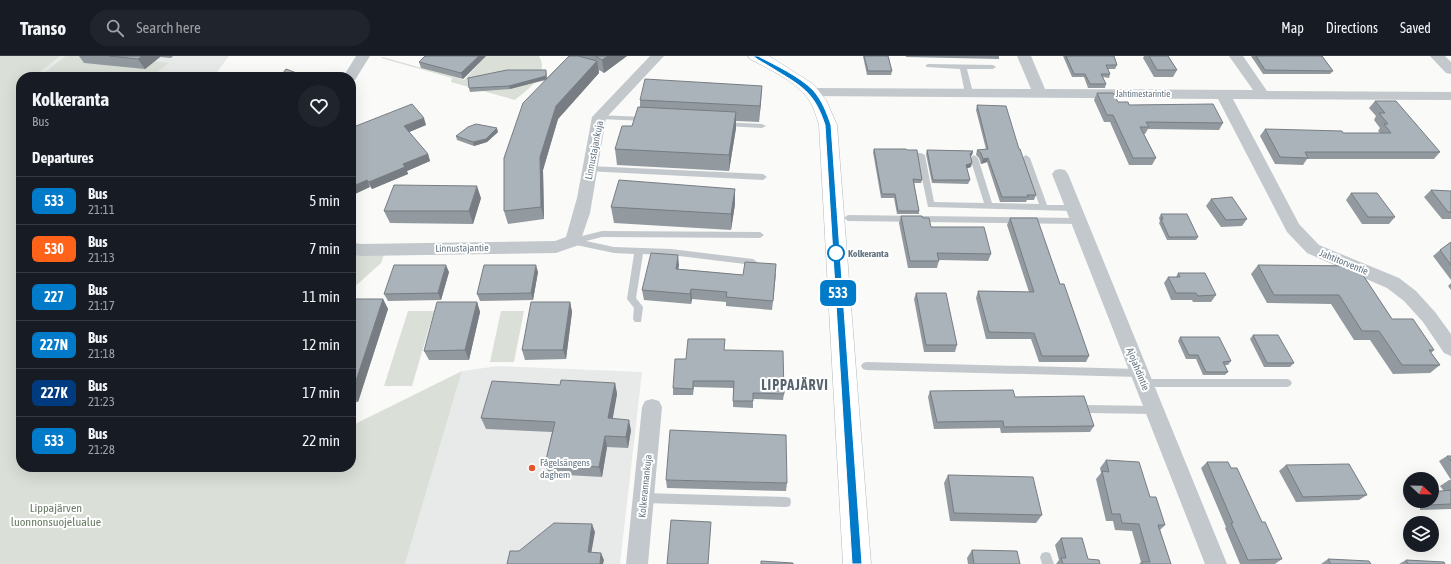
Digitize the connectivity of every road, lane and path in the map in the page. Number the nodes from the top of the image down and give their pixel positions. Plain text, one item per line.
1 (363, 56) edge
2 (657, 56) edge
3 (756, 56) edge
4 (1024, 56) edge
5 (1236, 56) edge
6 (1437, 56) edge
7 (928, 66) dead end
8 (962, 67) junction
9 (993, 67) dead end
10 (1451, 70) edge
11 (353, 72) edge
12 (811, 92) junction
13 (969, 93) junction
14 (1040, 93) junction
15 (1223, 94) junction
16 (1262, 94) junction
17 (1451, 96) edge
18 (599, 117) junction
19 (651, 120) edge
20 (715, 124) edge
21 (762, 126) edge
22 (921, 155) dead end
23 (974, 158) dead end
24 (1026, 158) dead end
25 (589, 169) junction
26 (1060, 174) dead end
27 (763, 177) dead end
28 (989, 206) junction
29 (1044, 207) junction
30 (1076, 215) junction
31 (848, 218) dead end
32 (760, 236) dead end
33 (573, 241) junction
34 (356, 249) edge
35 (639, 251) junction
36 (753, 262) edge
37 (638, 319) dead end
38 (1451, 348) edge
39 (866, 366) dead end
40 (1141, 378) junction
41 (1287, 383) dead end
42 (652, 407) dead end
43 (1088, 409) edge
44 (1154, 410) junction
45 (644, 498) junction
46 (786, 502) dead end
47 (637, 564) edge
48 (857, 564) edge
49 (1216, 564) edge

1 - 11 street
2 - 18 street, Linnustajankuja
3 - 12 main road
4 - 14 street
5 - 16 street
6 - 10 street
7 - 8 lane
8 - 9 lane
8 - 13 lane
12 - 13 street, Jahtimestarintie
12 - 48 main road
13 - 14 street, Jahtimestarintie
14 - 15 street, Jahtimestarintie
15 - 16 street, Jahtimestarintie
15 - 38 street, Jahtitorventie
16 - 17 street, Jahtimestarintie
18 - 19 lane
18 - 25 street, Linnustajankuja
20 - 21 lane
22 - 28 lane
23 - 28 lane
24 - 29 lane
25 - 27 lane
25 - 33 street, Linnustajankuja
26 - 30 street, Ajojahdintie
28 - 29 lane
29 - 30 lane
30 - 31 lane
30 - 40 street, Ajojahdintie
32 - 33 lane
33 - 34 street, Linnustajantie
33 - 35 lane
35 - 36 lane
35 - 37 lane
39 - 40 lane
40 - 41 lane
40 - 44 street, Ajojahdintie
42 - 45 street, Kolkerannankuja
43 - 44 lane
44 - 49 street, Ajojahdintie
45 - 46 lane
45 - 47 street, Kolkerannankuja

